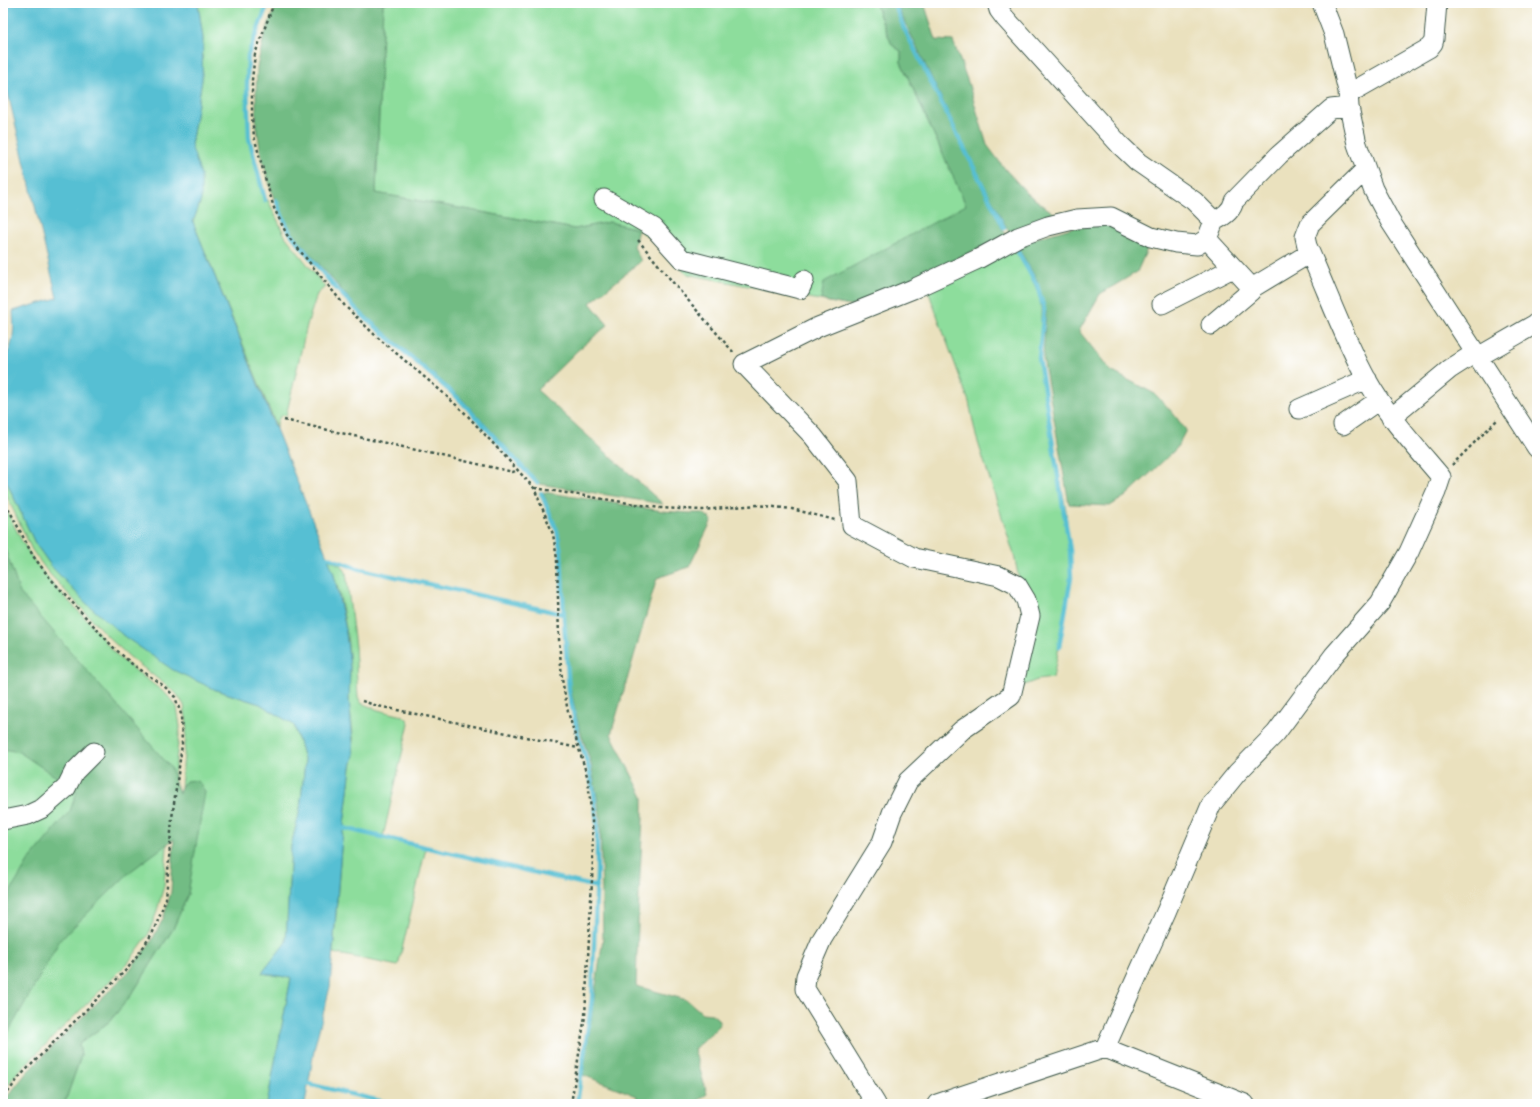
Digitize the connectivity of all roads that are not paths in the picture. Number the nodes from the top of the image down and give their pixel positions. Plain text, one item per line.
1 (997, 3) edge
2 (1322, 3) edge
3 (1437, 3) edge
4 (1348, 99) junction
5 (1366, 169) junction
6 (604, 199) dead end
7 (1214, 221) junction
8 (1207, 239) junction
9 (1310, 253) junction
10 (1233, 268) junction
11 (804, 280) dead end
12 (1252, 288) junction
13 (1162, 304) dead end
14 (1537, 323) edge
15 (1211, 325) dead end
16 (1477, 355) junction
17 (1366, 379) junction
18 (1379, 400) junction
19 (1299, 409) dead end
20 (1391, 418) junction
21 (1343, 426) dead end
22 (1537, 448) edge
23 (94, 752) dead end
24 (3, 820) edge
25 (1105, 1048) junction
26 (876, 1104) edge
27 (937, 1104) edge
28 (1245, 1104) edge

1 - 7 street
2 - 4 street
3 - 4 street
4 - 5 street
4 - 7 street
5 - 9 street
5 - 16 street
6 - 11 street
7 - 8 street
8 - 10 street
8 - 26 street
9 - 12 street
9 - 17 street
10 - 12 street
10 - 13 street
12 - 15 street
14 - 16 street
16 - 20 street
16 - 22 street
17 - 18 street
17 - 19 street
18 - 20 street
18 - 21 street
20 - 25 street
23 - 24 street
25 - 27 street
25 - 28 street

